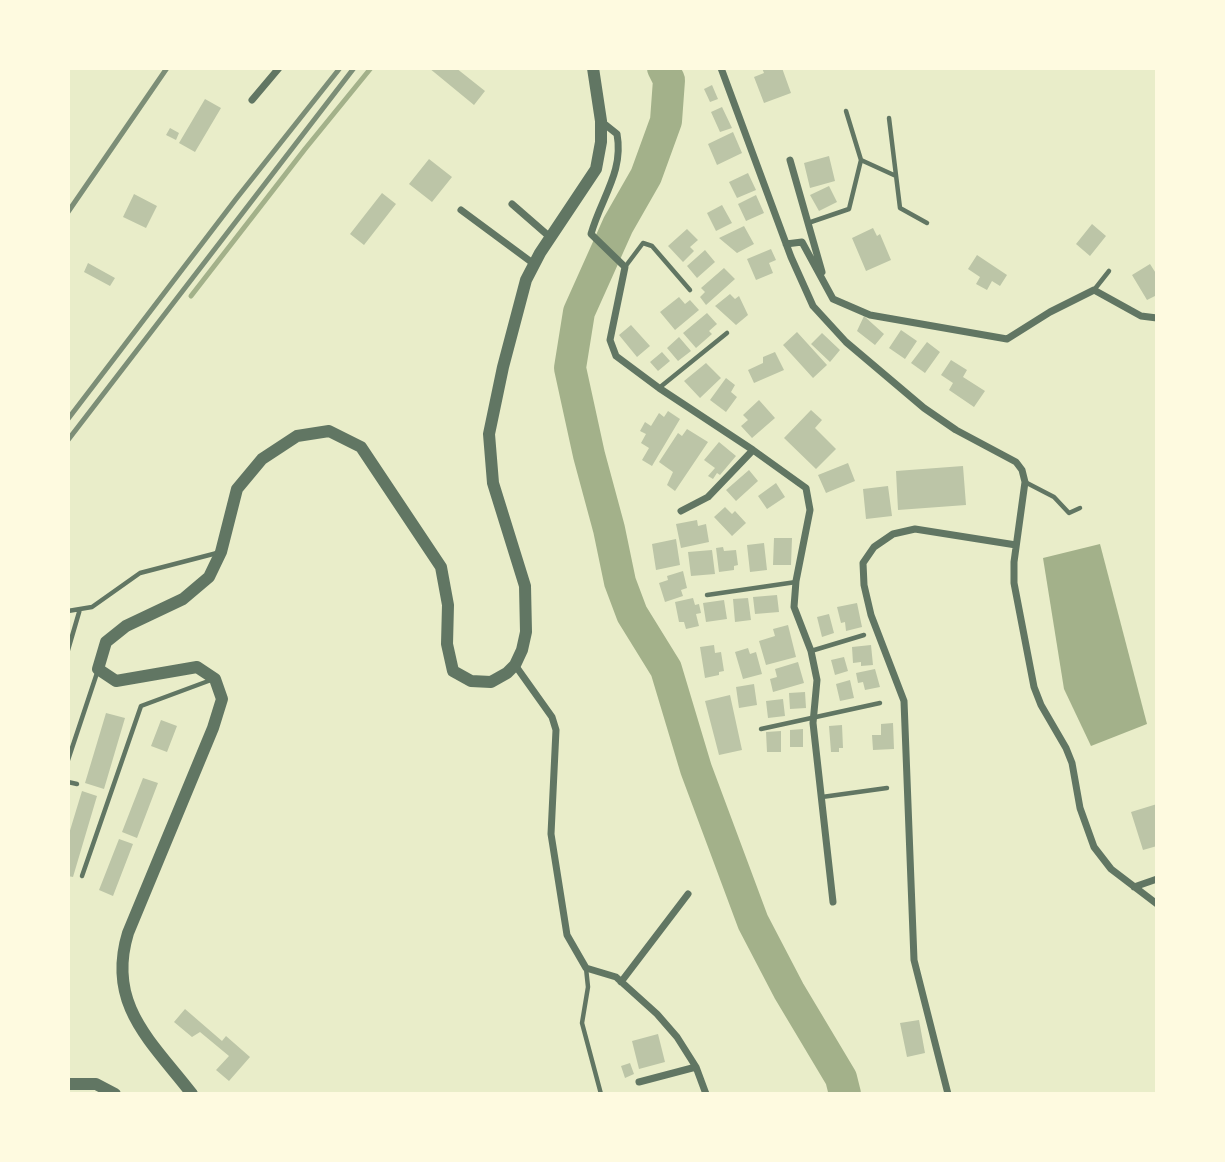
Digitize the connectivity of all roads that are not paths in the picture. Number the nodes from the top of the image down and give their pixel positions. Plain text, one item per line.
1 (279, 68) edge
2 (593, 68) edge
3 (721, 68) edge
4 (252, 100) dead end
5 (846, 111) dead end
6 (889, 118) dead end
7 (601, 121) junction
8 (790, 160) dead end
9 (862, 160) junction
10 (897, 177) junction
11 (512, 204) dead end
12 (461, 210) dead end
13 (808, 223) junction
14 (927, 223) dead end
15 (551, 238) junction
16 (786, 244) junction
17 (534, 264) junction
18 (625, 267) junction
19 (1109, 271) dead end
20 (826, 286) junction
21 (690, 290) dead end
22 (1094, 290) junction
23 (1157, 318) edge
24 (727, 333) dead end
25 (659, 388) junction
26 (753, 450) junction
27 (1025, 482) junction
28 (1080, 508) dead end
29 (681, 511) dead end
30 (1016, 545) junction
31 (221, 552) junction
32 (796, 581) junction
33 (707, 595) dead end
34 (80, 609) junction
35 (68, 611) edge
36 (864, 635) dead end
37 (68, 650) edge
38 (811, 651) junction
39 (515, 665) junction
40 (98, 669) junction
41 (215, 679) junction
42 (880, 704) dead end
43 (813, 718) junction
44 (761, 729) dead end
45 (68, 760) edge
46 (68, 782) edge
47 (77, 784) dead end
48 (887, 788) dead end
49 (822, 797) junction
50 (82, 876) dead end
51 (1157, 879) edge
52 (1134, 887) junction
53 (688, 894) dead end
54 (833, 902) dead end
55 (1157, 904) edge
56 (586, 968) junction
57 (621, 982) junction
58 (696, 1067) junction
59 (639, 1082) dead end
60 (68, 1084) edge
61 (115, 1094) edge
62 (192, 1094) edge
63 (601, 1094) edge
64 (706, 1094) edge
65 (948, 1094) edge

1 - 4 street
2 - 7 street
3 - 16 street
5 - 9 lane
6 - 10 lane
7 - 15 street
7 - 18 street
8 - 13 street
9 - 10 lane
9 - 13 lane
10 - 14 lane
11 - 15 street
12 - 17 street
13 - 20 street
15 - 17 street
16 - 20 street
16 - 27 street
17 - 39 street
18 - 21 lane
18 - 25 street
19 - 22 lane
20 - 22 street
22 - 23 street
24 - 25 lane
25 - 26 street
26 - 29 street
26 - 32 street
27 - 28 lane
27 - 30 street
30 - 52 street
30 - 65 street
31 - 34 lane
31 - 39 street
31 - 40 street
32 - 33 lane
32 - 38 street
34 - 35 lane
34 - 37 lane
36 - 38 lane
38 - 43 street
39 - 56 street
40 - 41 street
40 - 45 lane
41 - 50 lane
41 - 62 street
42 - 43 lane
43 - 44 lane
43 - 49 street
46 - 47 lane
48 - 49 lane
49 - 54 street
51 - 52 street
52 - 55 street
53 - 57 street
56 - 57 street
56 - 63 lane
57 - 58 street
58 - 59 street
58 - 64 street
60 - 61 street

